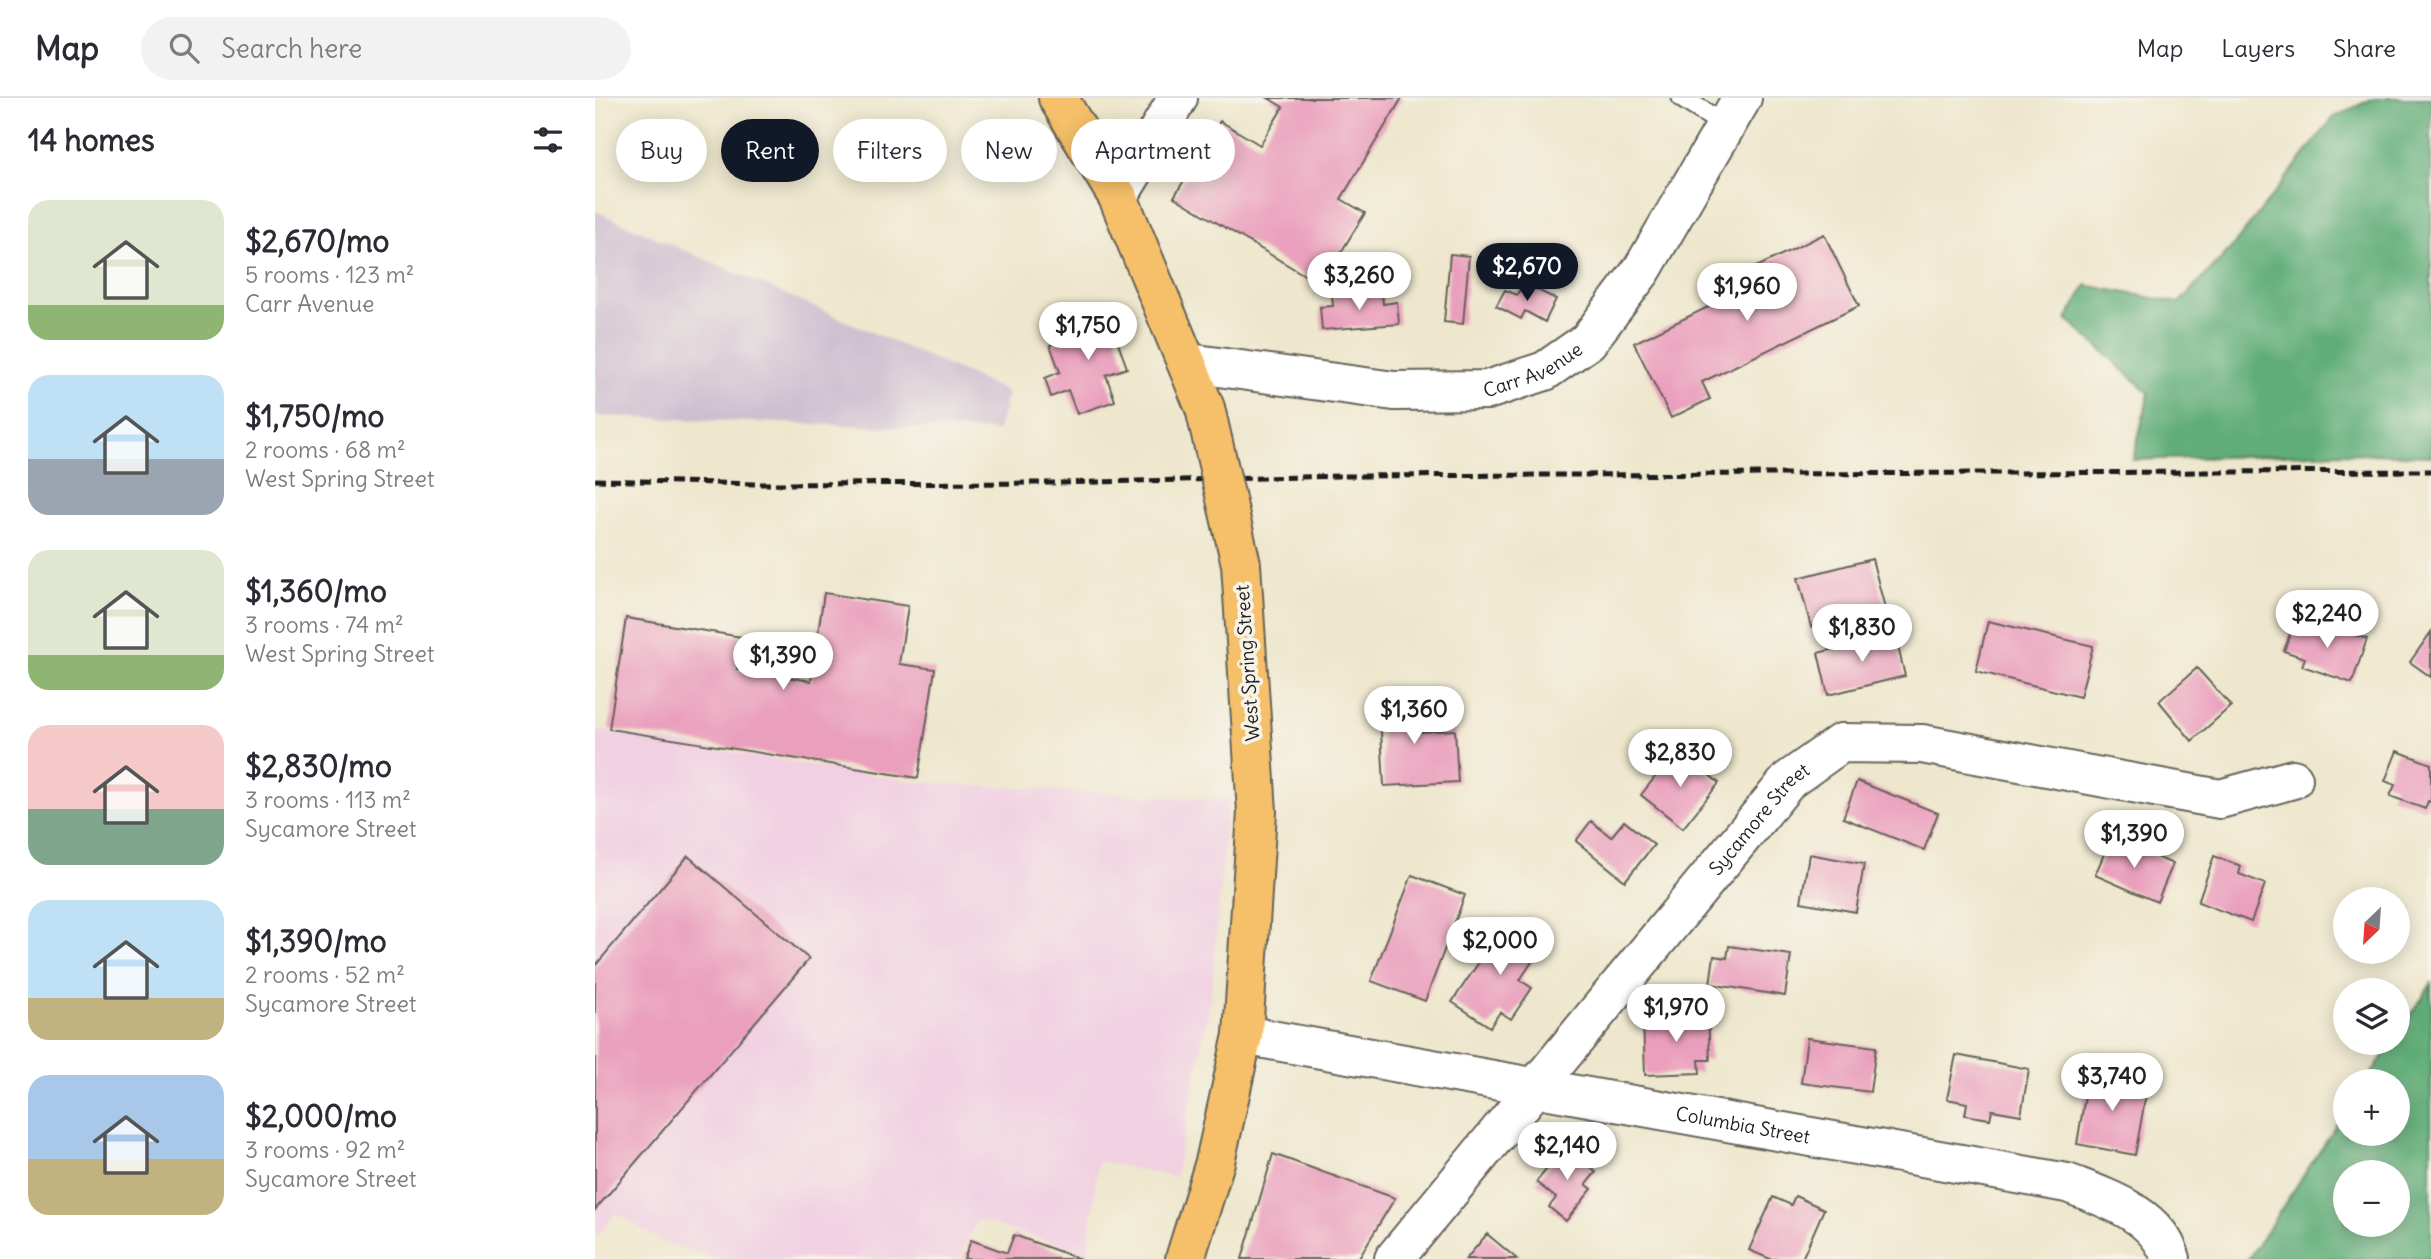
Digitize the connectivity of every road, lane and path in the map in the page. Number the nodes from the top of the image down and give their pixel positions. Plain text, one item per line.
1 (1058, 98) edge
2 (1178, 98) edge
3 (1682, 98) edge
4 (1734, 112) edge
5 (1118, 197) junction
6 (1189, 363) junction
7 (2293, 779) dead end
8 (1243, 1035) junction
9 (1536, 1087) junction
10 (1185, 1259) edge
11 (1394, 1259) edge
12 (2171, 1259) edge

1 - 5 main road, West Spring Street
2 - 5 street
3 - 4 lane
4 - 6 street, Carr Avenue
5 - 6 main road, West Spring Street
6 - 8 main road, West Spring Street, bridge
7 - 9 street, Sycamore Street
8 - 9 street, Columbia Street
8 - 10 main road, West Spring Street
9 - 11 street, Sycamore Street
9 - 12 street, Columbia Street

